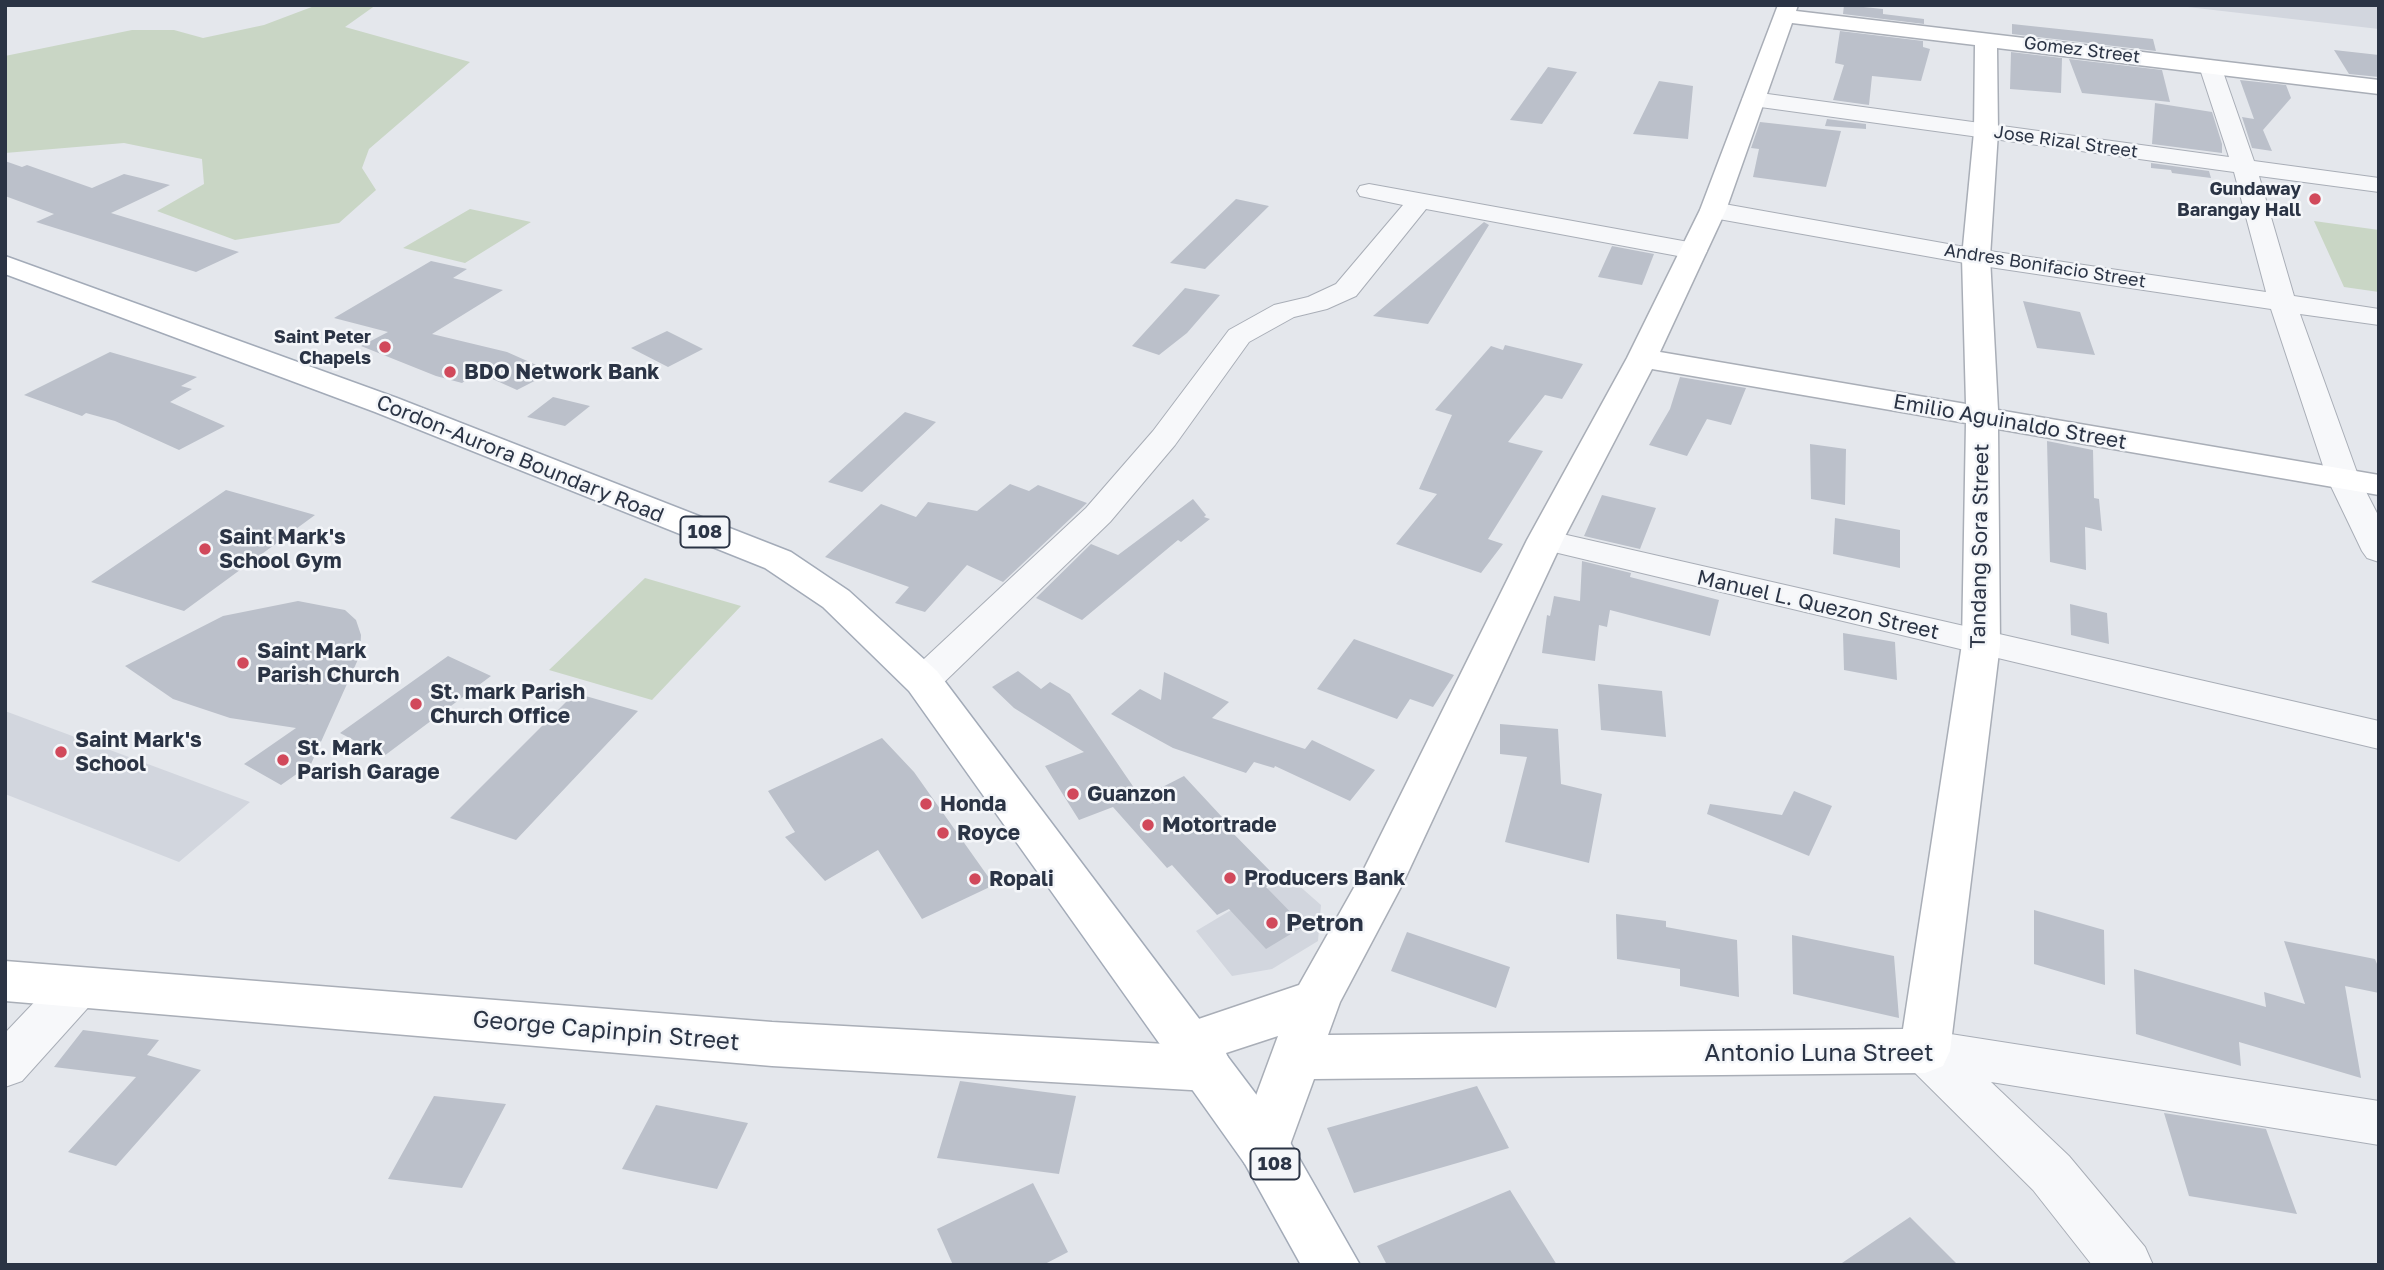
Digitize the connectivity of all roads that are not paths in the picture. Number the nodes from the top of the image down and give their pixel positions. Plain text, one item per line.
1 (1786, 10) edge
2 (1986, 38) junction
3 (2210, 66) junction
4 (2379, 87) edge
5 (1753, 99) junction
6 (1986, 132) junction
7 (2244, 166) junction
8 (2379, 185) edge
9 (1368, 191) dead end
10 (1419, 202) junction
11 (1713, 210) junction
12 (1694, 251) junction
13 (1976, 257) junction
14 (5, 264) edge
15 (2282, 302) junction
16 (2379, 317) edge
17 (1642, 358) junction
18 (1982, 417) junction
19 (2343, 478) junction
20 (2379, 485) edge
21 (1545, 540) junction
22 (2379, 551) edge
23 (1981, 644) junction
24 (923, 681) junction
25 (2379, 735) edge
26 (5, 981) edge
27 (78, 987) junction
28 (1315, 999) junction
29 (1925, 1051) junction
30 (1199, 1056) junction
31 (1295, 1057) junction
32 (5, 1066) edge
33 (2379, 1123) edge
34 (1264, 1146) junction
35 (1332, 1265) edge
36 (2126, 1265) edge

1 - 2 street, Gomez Street
1 - 5 street
2 - 3 street, Gomez Street
2 - 6 street, Tandang Sora Street
3 - 4 street, Gomez Street
3 - 7 street
5 - 6 street, Jose Rizal Street
5 - 11 street
6 - 7 street, Jose Rizal Street
6 - 13 street, Tandang Sora Street
7 - 8 street, Jose Rizal Street
7 - 15 street
9 - 10 street
10 - 12 street
10 - 24 street
11 - 12 street
11 - 13 street, Andres Bonifacio Street
12 - 17 street
13 - 15 street, Andres Bonifacio Street
13 - 18 street, Tandang Sora Street
14 - 24 street, Cordon-Aurora Boundary Road / 108
15 - 16 street, Andres Bonifacio Street
15 - 19 street
17 - 18 street, Emilio Aguinaldo Street
17 - 21 street
18 - 19 street, Emilio Aguinaldo Street
18 - 23 street, Tandang Sora Street
19 - 20 street, Emilio Aguinaldo Street
19 - 22 street
21 - 23 street, Manuel L. Quezon Street
21 - 28 street
23 - 25 street, Manuel L. Quezon Street
23 - 29 street, Tandang Sora Street
24 - 30 street, Cordon-Aurora Boundary Road / 108
26 - 27 street, George Capinpin Street
27 - 30 street, George Capinpin Street
27 - 32 street
28 - 30 street, George Capinpin Street
28 - 31 street
29 - 31 street, Antonio Luna Street
29 - 33 street, Antonio Luna Street
29 - 36 street
30 - 34 street, Cordon-Aurora Boundary Road / 108
31 - 34 street
34 - 35 street, Cordon-Aurora Boundary Road / 108

